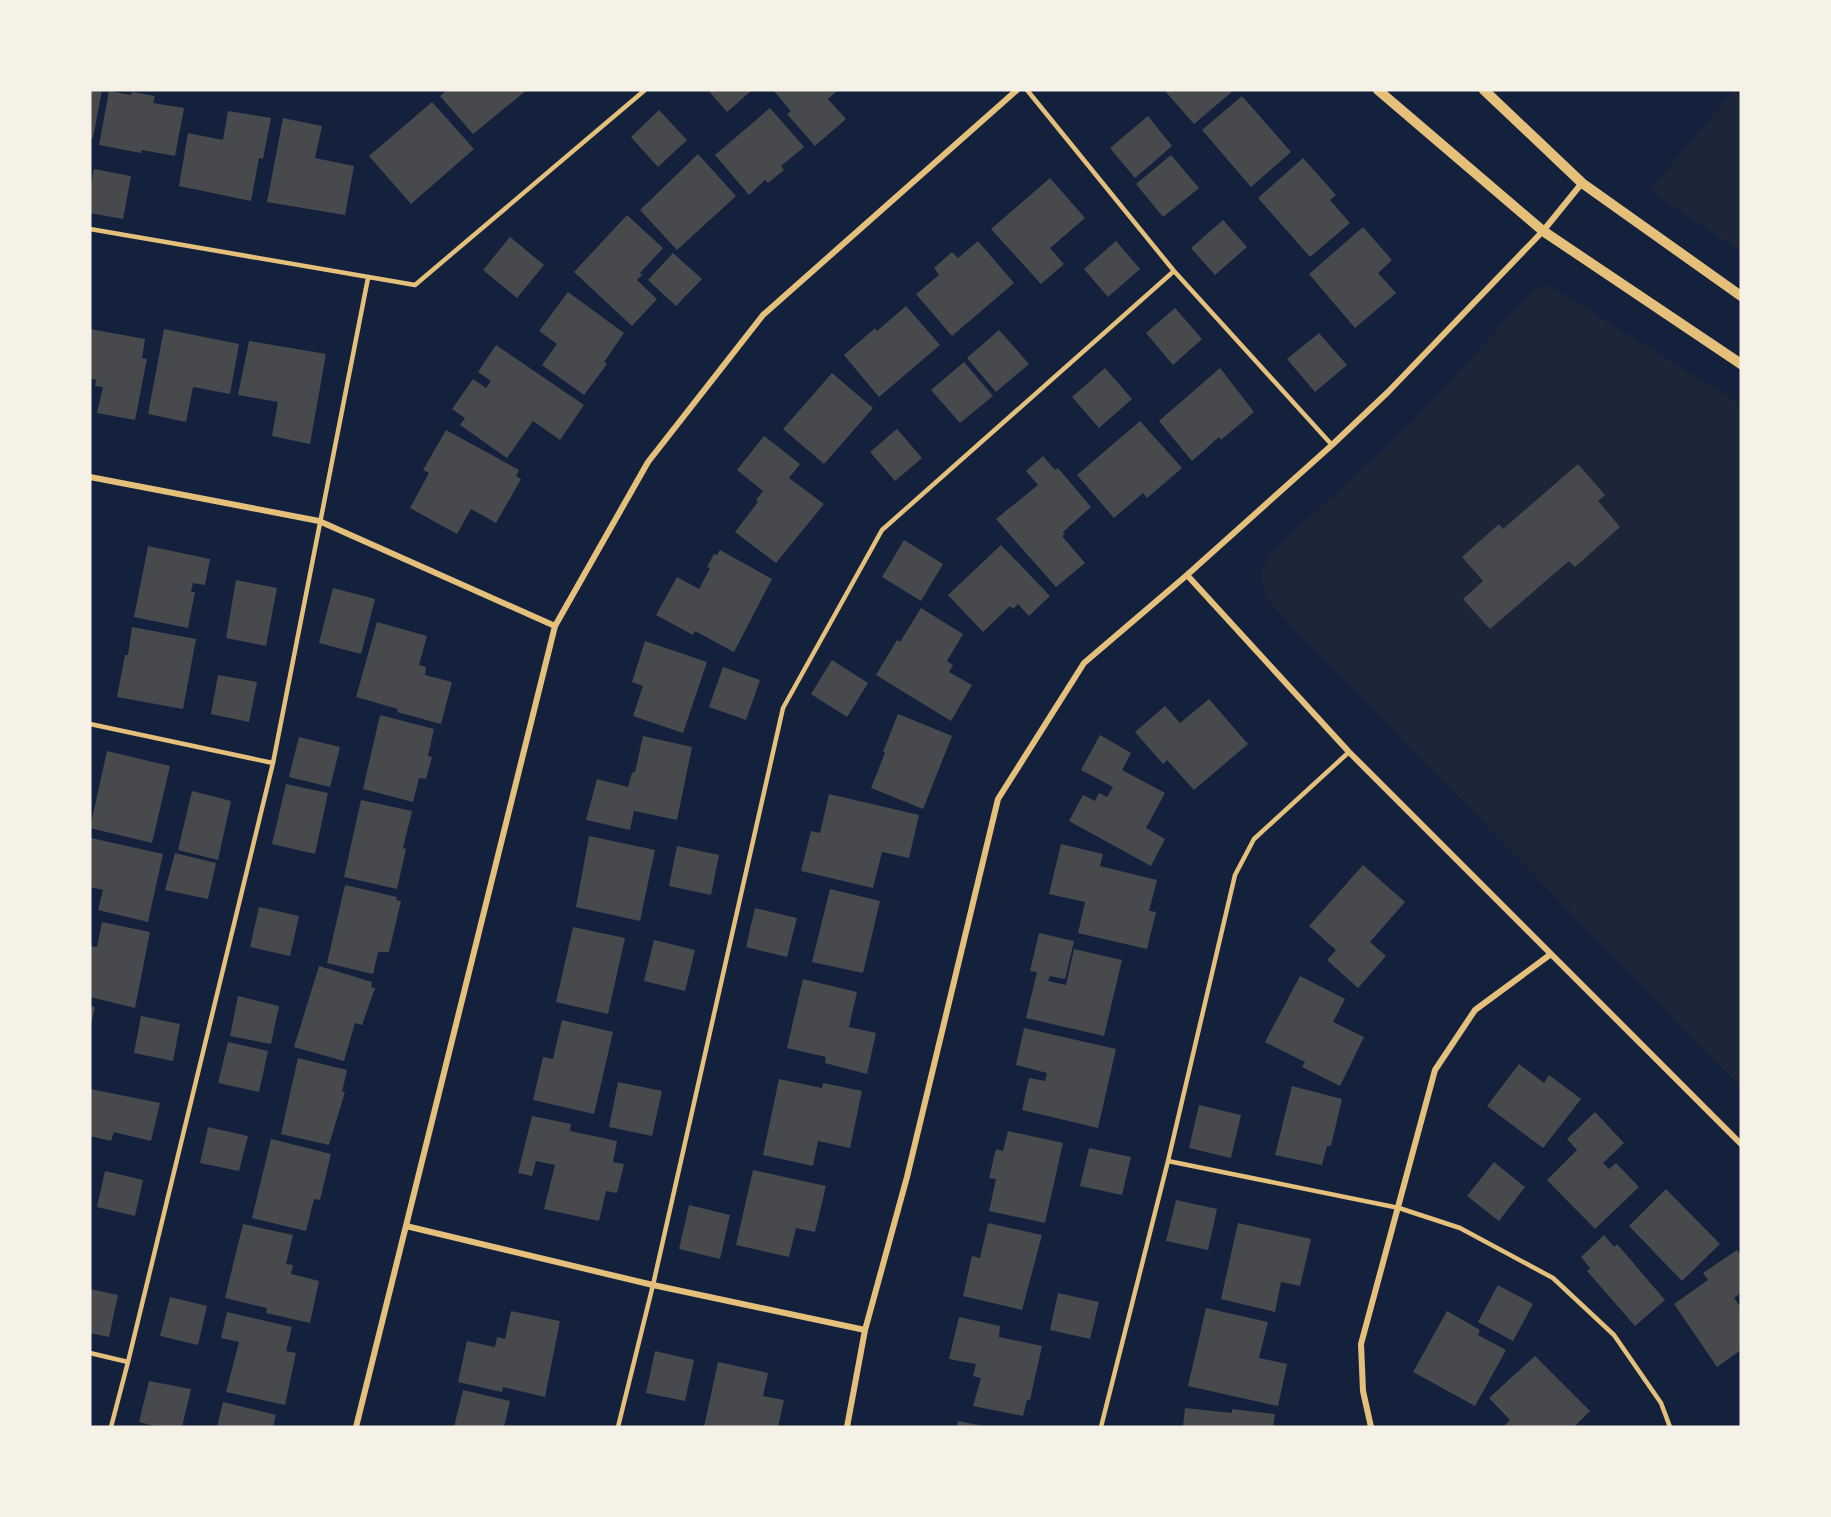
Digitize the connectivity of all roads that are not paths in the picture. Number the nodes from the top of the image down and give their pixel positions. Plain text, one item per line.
1 (645, 90) edge
2 (1017, 90) edge
3 (1028, 90) edge
4 (1378, 90) edge
5 (1484, 90) edge
6 (1582, 183) junction
7 (90, 229) edge
8 (1543, 231) junction
9 (1174, 271) junction
10 (368, 279) junction
11 (1741, 296) edge
12 (1741, 364) edge
13 (1332, 445) junction
14 (90, 477) edge
15 (320, 521) junction
16 (1187, 575) junction
17 (555, 626) junction
18 (90, 724) edge
19 (1349, 752) junction
20 (273, 764) junction
21 (1551, 954) junction
22 (1741, 1144) edge
23 (1168, 1161) junction
24 (1399, 1208) junction
25 (406, 1226) junction
26 (653, 1285) junction
27 (864, 1330) junction
28 (90, 1353) edge
29 (128, 1362) junction
30 (111, 1427) edge
31 (356, 1427) edge
32 (618, 1427) edge
33 (847, 1427) edge
34 (1101, 1427) edge
35 (1371, 1427) edge
36 (1670, 1427) edge

1 - 10 lane
2 - 17 street
3 - 9 lane
4 - 8 street
5 - 6 street
6 - 8 street
6 - 11 street
7 - 10 lane
8 - 12 street
8 - 13 street
9 - 13 lane
9 - 26 lane
10 - 15 lane
13 - 16 street
14 - 15 street
15 - 17 street
15 - 20 lane
16 - 19 street
16 - 27 street
17 - 25 street
18 - 20 lane
19 - 21 street
19 - 23 lane
20 - 29 lane
21 - 22 street
21 - 24 street
23 - 24 lane
23 - 34 lane
24 - 35 street
24 - 36 lane
25 - 26 street
25 - 31 street
26 - 27 street
26 - 32 lane
27 - 33 street
28 - 29 lane
29 - 30 lane

